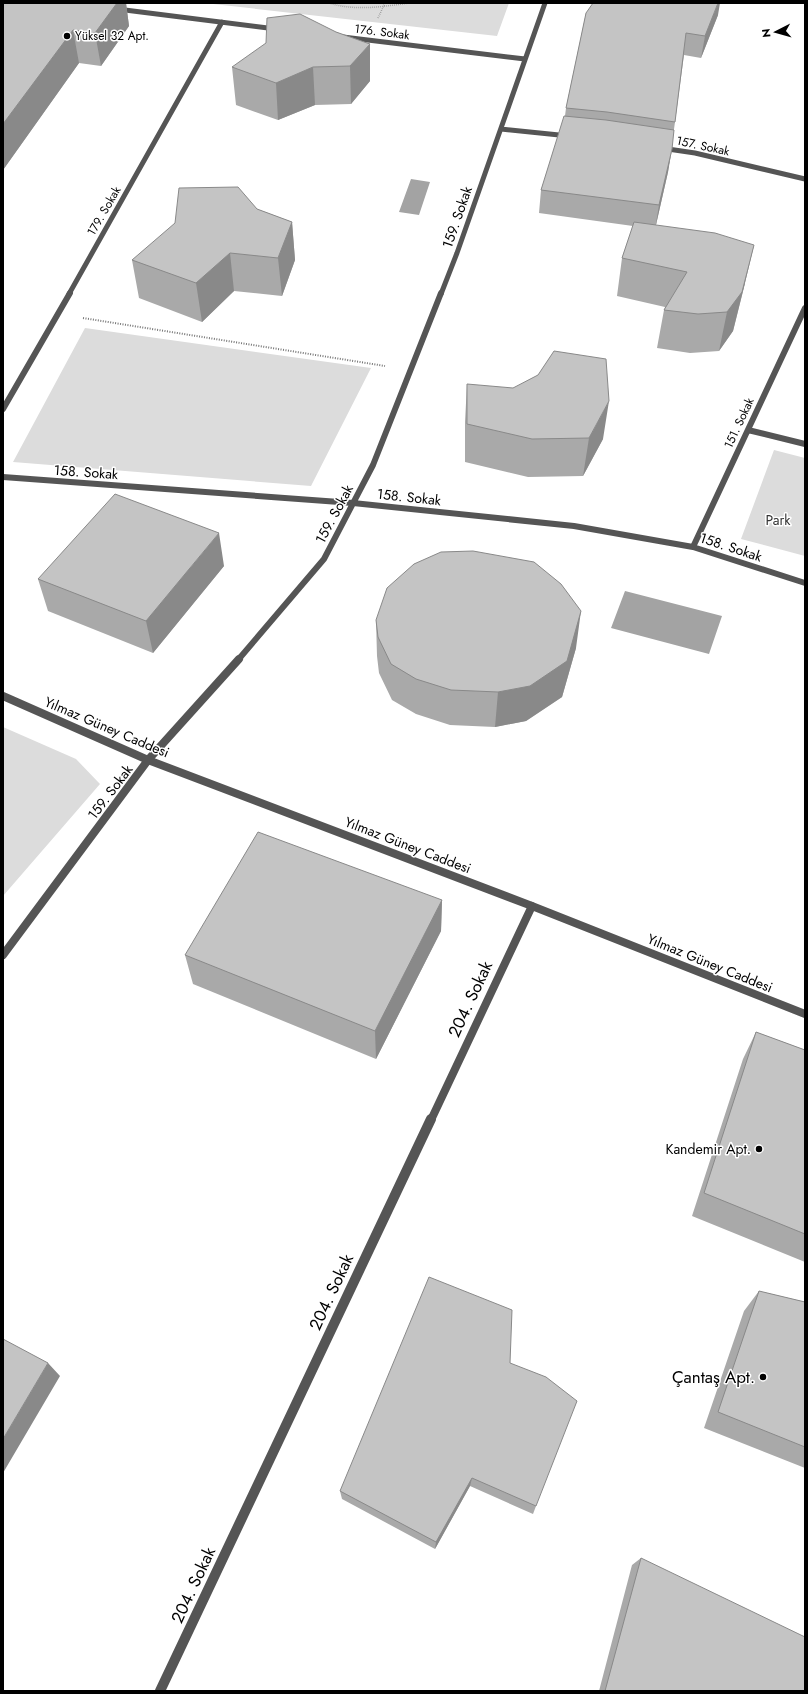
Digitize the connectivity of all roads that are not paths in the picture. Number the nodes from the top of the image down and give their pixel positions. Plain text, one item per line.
1 (545, 3) edge
2 (108, 8) edge
3 (222, 22) junction
4 (284, 30) edge
5 (338, 36) edge
6 (525, 59) junction
7 (501, 129) junction
8 (572, 136) edge
9 (657, 147) edge
10 (805, 179) edge
11 (805, 308) edge
12 (3, 409) edge
13 (748, 430) junction
14 (805, 444) edge
15 (3, 478) edge
16 (353, 503) junction
17 (693, 547) junction
18 (805, 583) edge
19 (3, 696) edge
20 (148, 760) junction
21 (532, 906) junction
22 (3, 955) edge
23 (805, 1014) edge
24 (160, 1691) edge

1 - 6 street, 159. Sokak
2 - 3 street
3 - 4 street
3 - 12 street, 179. Sokak
5 - 6 street, 176. Sokak
6 - 7 street, 159. Sokak
7 - 8 street
7 - 16 street, 159. Sokak
9 - 10 street, 157. Sokak
11 - 13 street, 151. Sokak
13 - 14 street
13 - 17 street, 151. Sokak
15 - 16 street, 158. Sokak
16 - 17 street, 158. Sokak
16 - 20 street, 159. Sokak
17 - 18 street, 158. Sokak
19 - 20 street, Yılmaz Güney Caddesi
20 - 21 street, Yılmaz Güney Caddesi
20 - 22 street, 159. Sokak
21 - 23 street, Yılmaz Güney Caddesi
21 - 24 street, 204. Sokak

